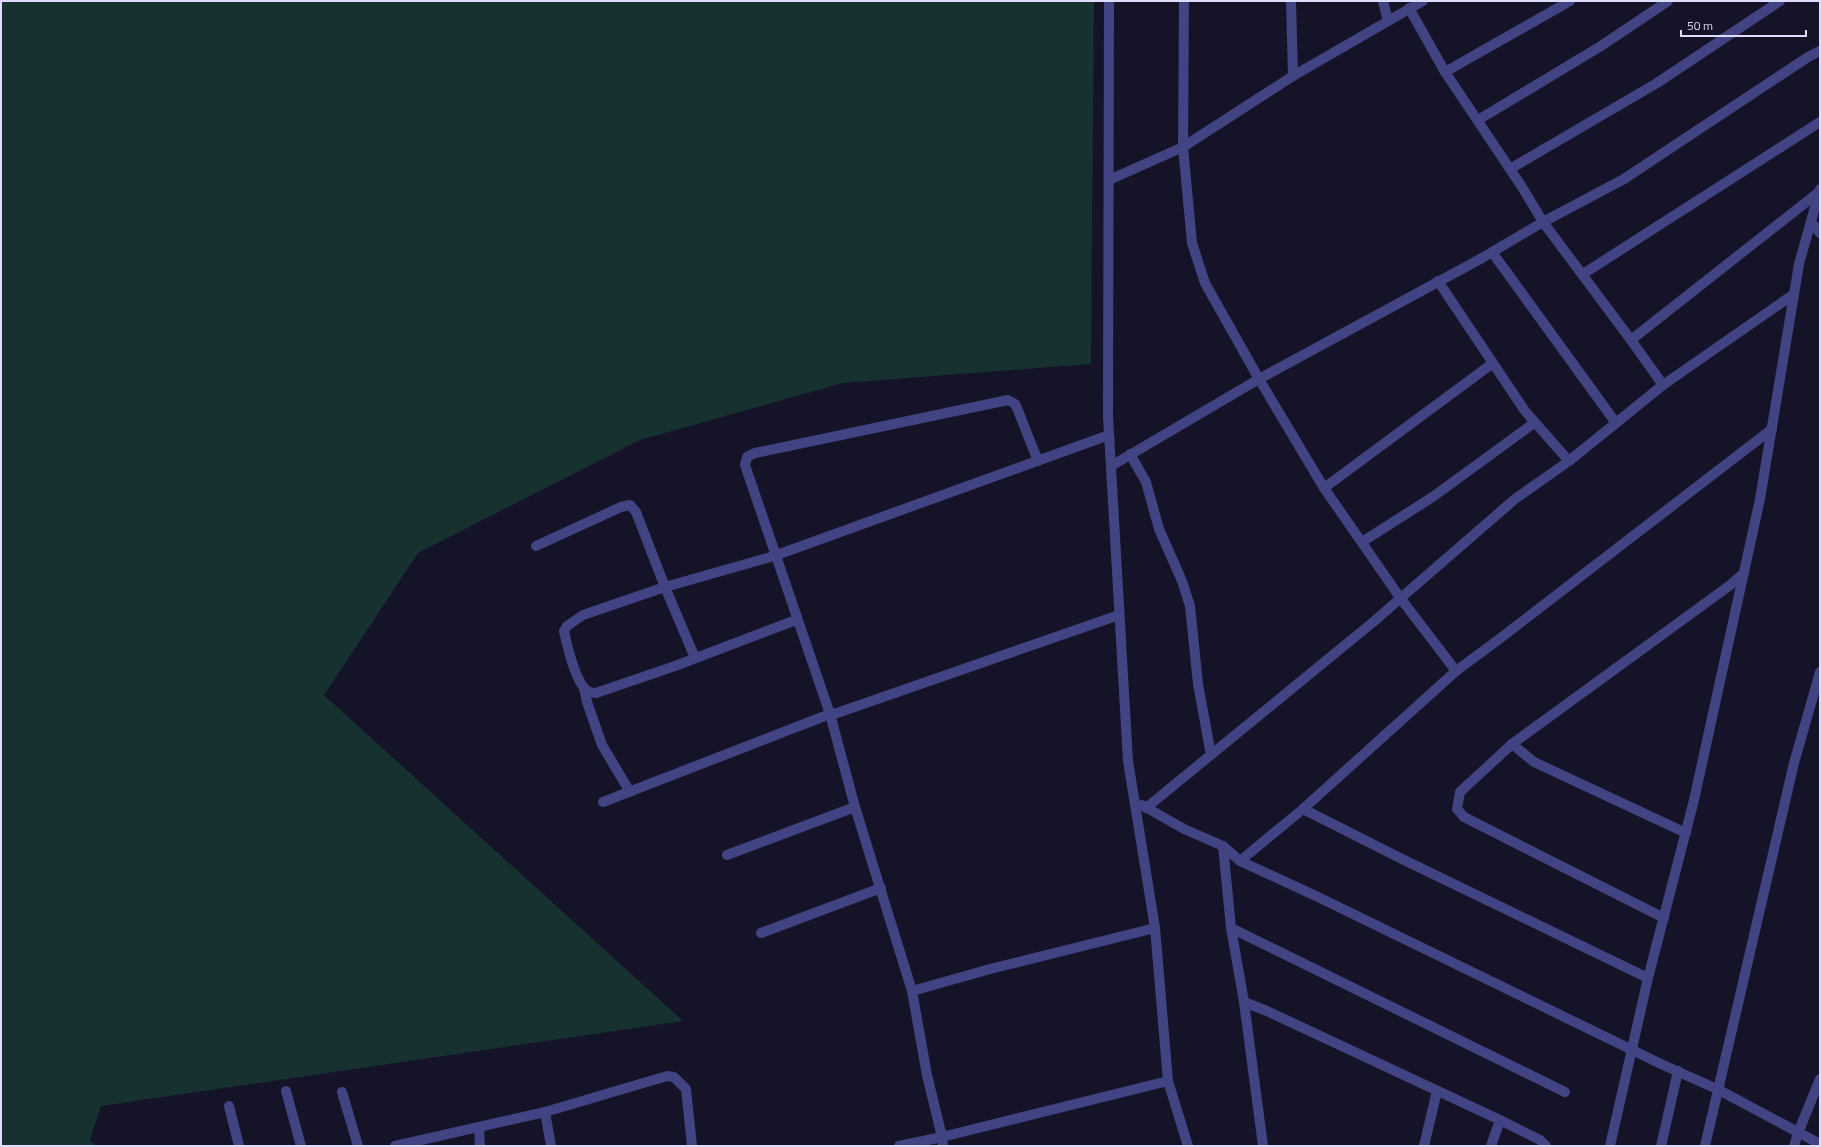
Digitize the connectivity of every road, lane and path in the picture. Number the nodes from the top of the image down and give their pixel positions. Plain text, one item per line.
1 (1109, 1) edge
2 (1184, 1) edge
3 (1291, 1) edge
4 (1383, 1) edge
5 (1423, 1) edge
6 (1570, 1) edge
7 (1668, 1) edge
8 (1780, 1) edge
9 (1409, 8) junction
10 (1388, 21) junction
11 (1820, 51) edge
12 (1445, 72) junction
13 (1293, 76) junction
14 (1478, 120) junction
15 (1820, 122) edge
16 (1182, 147) junction
17 (1510, 169) junction
18 (1109, 180) junction
19 (1819, 191) edge
20 (1543, 222) junction
21 (1810, 222) junction
22 (1820, 233) edge
23 (1492, 252) junction
24 (1583, 274) junction
25 (1438, 281) junction
26 (1794, 294) junction
27 (1631, 340) junction
28 (1493, 363) junction
29 (1259, 379) junction
30 (1663, 385) junction
31 (1534, 423) junction
32 (1616, 423) junction
33 (1772, 429) junction
34 (1109, 435) junction
35 (1130, 454) junction
36 (1038, 461) junction
37 (1569, 461) junction
38 (1111, 466) junction
39 (1324, 488) junction
40 (1362, 542) junction
41 (536, 546) dead end
42 (774, 556) junction
43 (1744, 573) junction
44 (665, 587) junction
45 (1401, 599) junction
46 (1119, 614) junction
47 (796, 620) junction
48 (695, 658) junction
49 (1456, 671) junction
50 (1820, 672) edge
51 (584, 688) junction
52 (830, 714) junction
53 (1512, 744) junction
54 (1211, 756) junction
55 (630, 792) junction
56 (1134, 800) junction
57 (603, 802) dead end
58 (855, 807) junction
59 (1146, 808) junction
60 (1303, 810) junction
61 (1686, 833) junction
62 (1223, 846) junction
63 (727, 855) dead end
64 (1240, 861) junction
65 (881, 888) junction
66 (1664, 918) junction
67 (1155, 928) junction
68 (1231, 928) junction
69 (761, 933) dead end
70 (1648, 978) junction
71 (912, 991) junction
72 (1244, 1002) junction
73 (1633, 1049) junction
74 (1678, 1071) junction
75 (1820, 1079) edge
76 (1168, 1081) junction
77 (1720, 1090) junction
78 (286, 1091) dead end
79 (1437, 1091) junction
80 (342, 1092) dead end
81 (1565, 1092) dead end
82 (229, 1106) dead end
83 (545, 1112) junction
84 (1500, 1120) junction
85 (479, 1127) junction
86 (1798, 1133) junction
87 (942, 1142) edge
88 (1820, 1144) edge
89 (239, 1146) edge
90 (301, 1146) edge
91 (358, 1146) edge
92 (395, 1146) edge
93 (480, 1146) edge
94 (551, 1146) edge
95 (692, 1146) edge
96 (899, 1146) edge
97 (1188, 1146) edge
98 (1263, 1146) edge
99 (1424, 1146) edge
100 (1491, 1146) edge
101 (1546, 1146) edge
102 (1610, 1146) edge
103 (1661, 1146) edge
104 (1706, 1146) edge
105 (1794, 1146) edge

1 - 18 street
2 - 16 street
3 - 13 street
4 - 10 street
5 - 9 street
6 - 12 street
7 - 14 street
8 - 17 street
9 - 10 street
9 - 12 street
10 - 13 street
11 - 20 street
12 - 14 street
13 - 16 street
14 - 17 street
15 - 24 street
16 - 18 street
16 - 29 street
17 - 20 street
18 - 34 street
19 - 21 street
19 - 27 street
20 - 23 street
20 - 24 street
21 - 22 street
21 - 26 street
23 - 25 street
23 - 32 street
24 - 27 street
25 - 28 street
25 - 29 street
26 - 30 street
26 - 33 street
27 - 30 street
28 - 31 street
28 - 39 street
29 - 35 street
29 - 39 street
30 - 32 street
31 - 37 street
31 - 40 street
32 - 37 street
33 - 43 street
33 - 49 street
34 - 36 street
34 - 38 street
35 - 38 street
35 - 54 street
36 - 42 street
36 - 42 street
37 - 45 street
38 - 46 street
39 - 40 street
40 - 45 street
41 - 44 street
42 - 44 street
42 - 47 street
43 - 53 street
43 - 61 street
44 - 48 street
44 - 51 street
45 - 49 street
45 - 54 street
46 - 52 street
46 - 56 street
47 - 48 street
47 - 52 street
48 - 51 street
49 - 60 street
50 - 77 street
51 - 55 street
52 - 55 street
52 - 58 street
53 - 61 street
53 - 66 street
54 - 59 street
55 - 57 street
56 - 59 street
56 - 67 street
58 - 63 street
58 - 65 street
59 - 62 street
60 - 64 street
60 - 70 street
61 - 66 street
62 - 64 street
62 - 68 street
64 - 73 street
65 - 69 street
65 - 71 street
66 - 70 street
67 - 71 street
67 - 76 street
68 - 72 street
68 - 81 street
70 - 73 street
71 - 87 street
72 - 79 street
72 - 98 street
73 - 74 street
73 - 102 street
74 - 77 street
74 - 103 street
75 - 86 street
76 - 87 street
76 - 97 street
77 - 86 street
77 - 104 street
78 - 90 street
79 - 84 street
79 - 99 street
80 - 91 street
82 - 89 street
83 - 85 street
83 - 94 street
83 - 95 street
84 - 100 street
84 - 101 street
85 - 92 street
85 - 93 street
86 - 88 street
86 - 105 street
87 - 96 street

